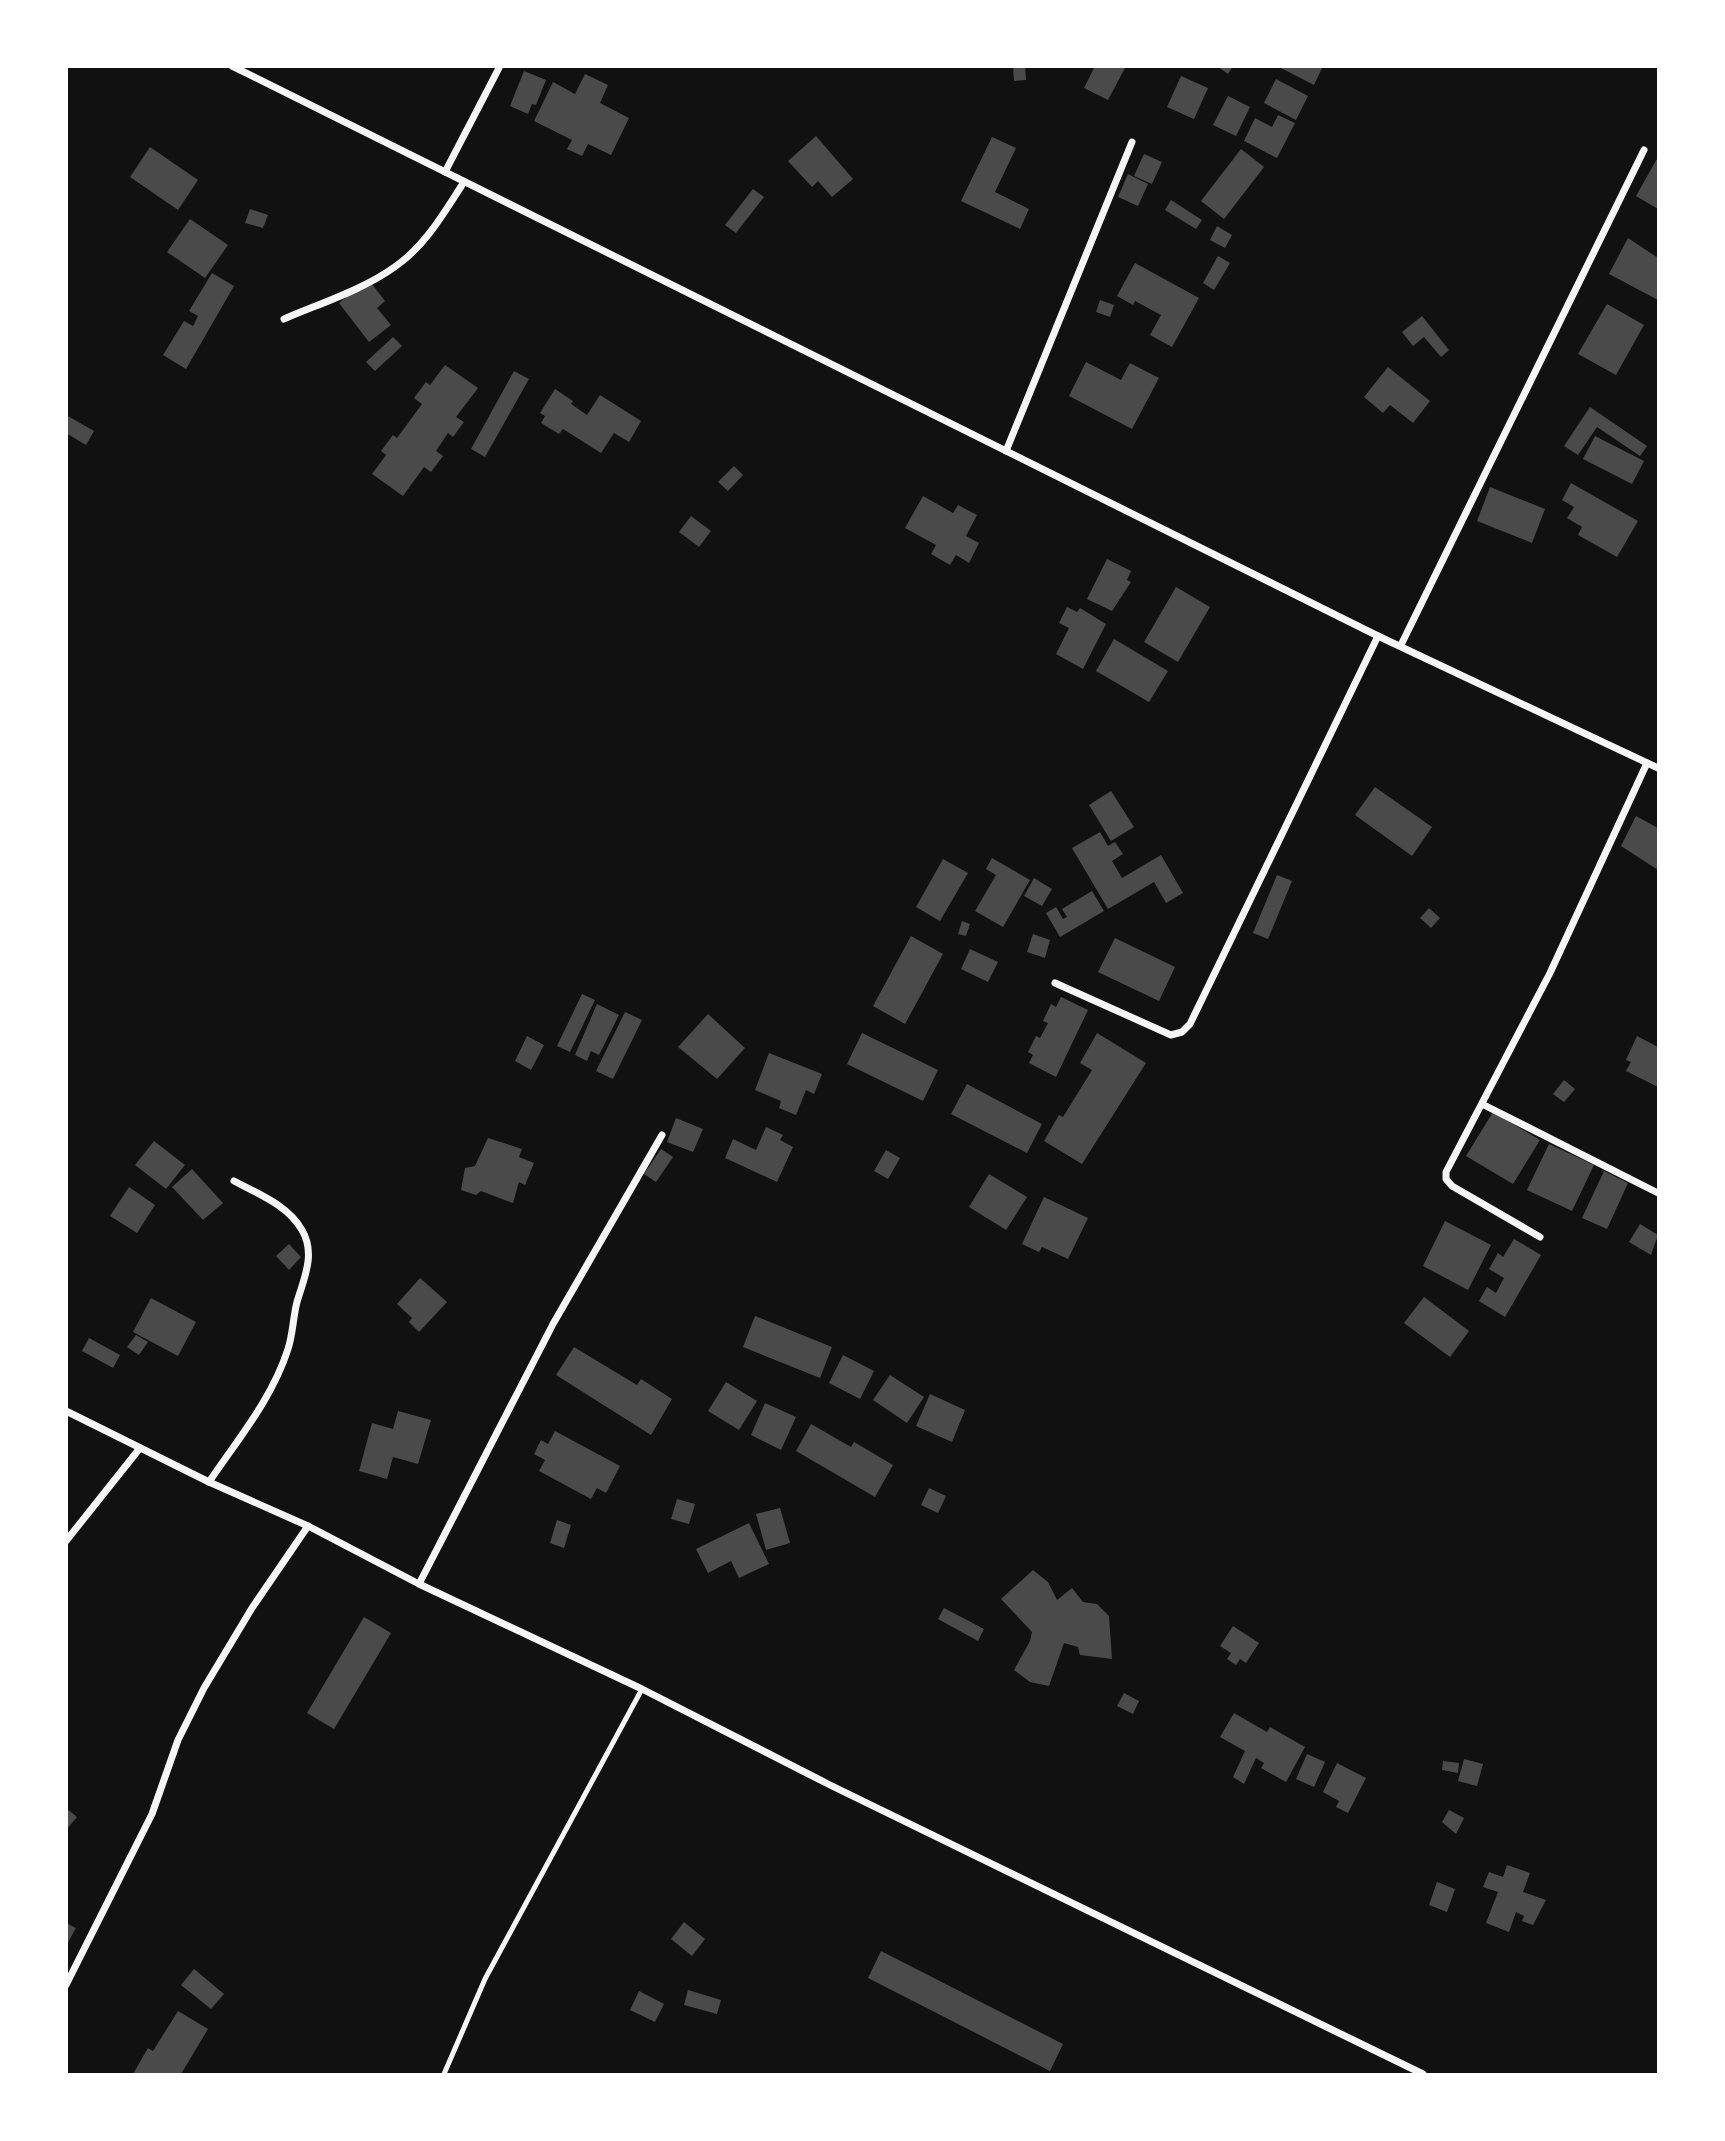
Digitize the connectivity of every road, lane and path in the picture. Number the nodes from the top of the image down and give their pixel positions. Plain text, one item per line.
1 (232, 66) edge
2 (500, 66) edge
3 (1132, 142) dead end
4 (1644, 150) dead end
5 (445, 172) junction
6 (464, 182) junction
7 (284, 319) dead end
8 (1006, 451) junction
9 (1378, 636) junction
10 (1401, 645) junction
11 (1647, 763) junction
12 (1658, 768) edge
13 (1055, 983) dead end
14 (1482, 1104) junction
15 (662, 1135) dead end
16 (234, 1181) dead end
17 (1658, 1193) edge
18 (1540, 1237) dead end
19 (66, 1411) edge
20 (140, 1448) junction
21 (209, 1482) junction
22 (308, 1526) junction
23 (66, 1541) edge
24 (419, 1584) junction
25 (642, 1689) junction
26 (66, 1985) edge
27 (444, 2074) edge
28 (1423, 2074) edge

1 - 5 street
2 - 5 street
3 - 8 street
4 - 10 street
5 - 6 street
6 - 7 street
6 - 8 street
8 - 9 street
9 - 10 street
9 - 13 street
10 - 11 street
11 - 12 street
11 - 14 street
14 - 17 street
14 - 18 street
15 - 24 street
16 - 21 street
19 - 20 street
20 - 21 street
20 - 23 street
21 - 22 street
22 - 24 street
22 - 26 street
24 - 25 street
25 - 27 lane
25 - 28 street

